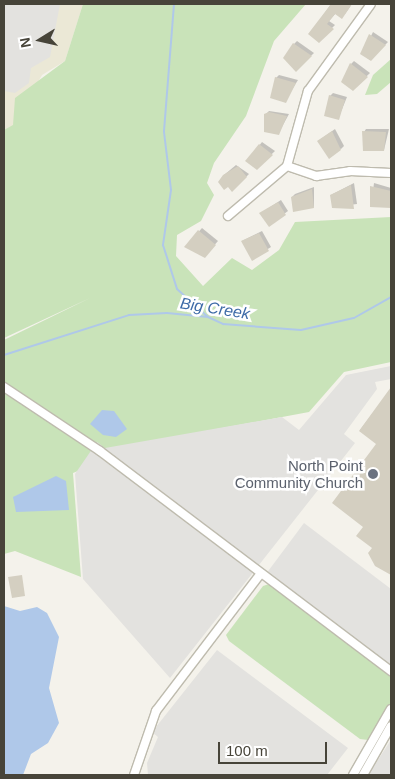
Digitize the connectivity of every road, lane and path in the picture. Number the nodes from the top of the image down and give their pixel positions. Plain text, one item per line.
1 (371, 4) edge
2 (287, 166) junction
3 (391, 173) edge
4 (228, 216) dead end
5 (4, 387) edge
6 (261, 573) junction
7 (391, 672) edge
8 (391, 709) edge
9 (391, 726) edge
10 (134, 775) edge
11 (353, 775) edge
12 (363, 775) edge

1 - 2 street
2 - 3 street
2 - 4 street
5 - 6 street
6 - 7 street
6 - 10 street
8 - 11 street
9 - 12 street

